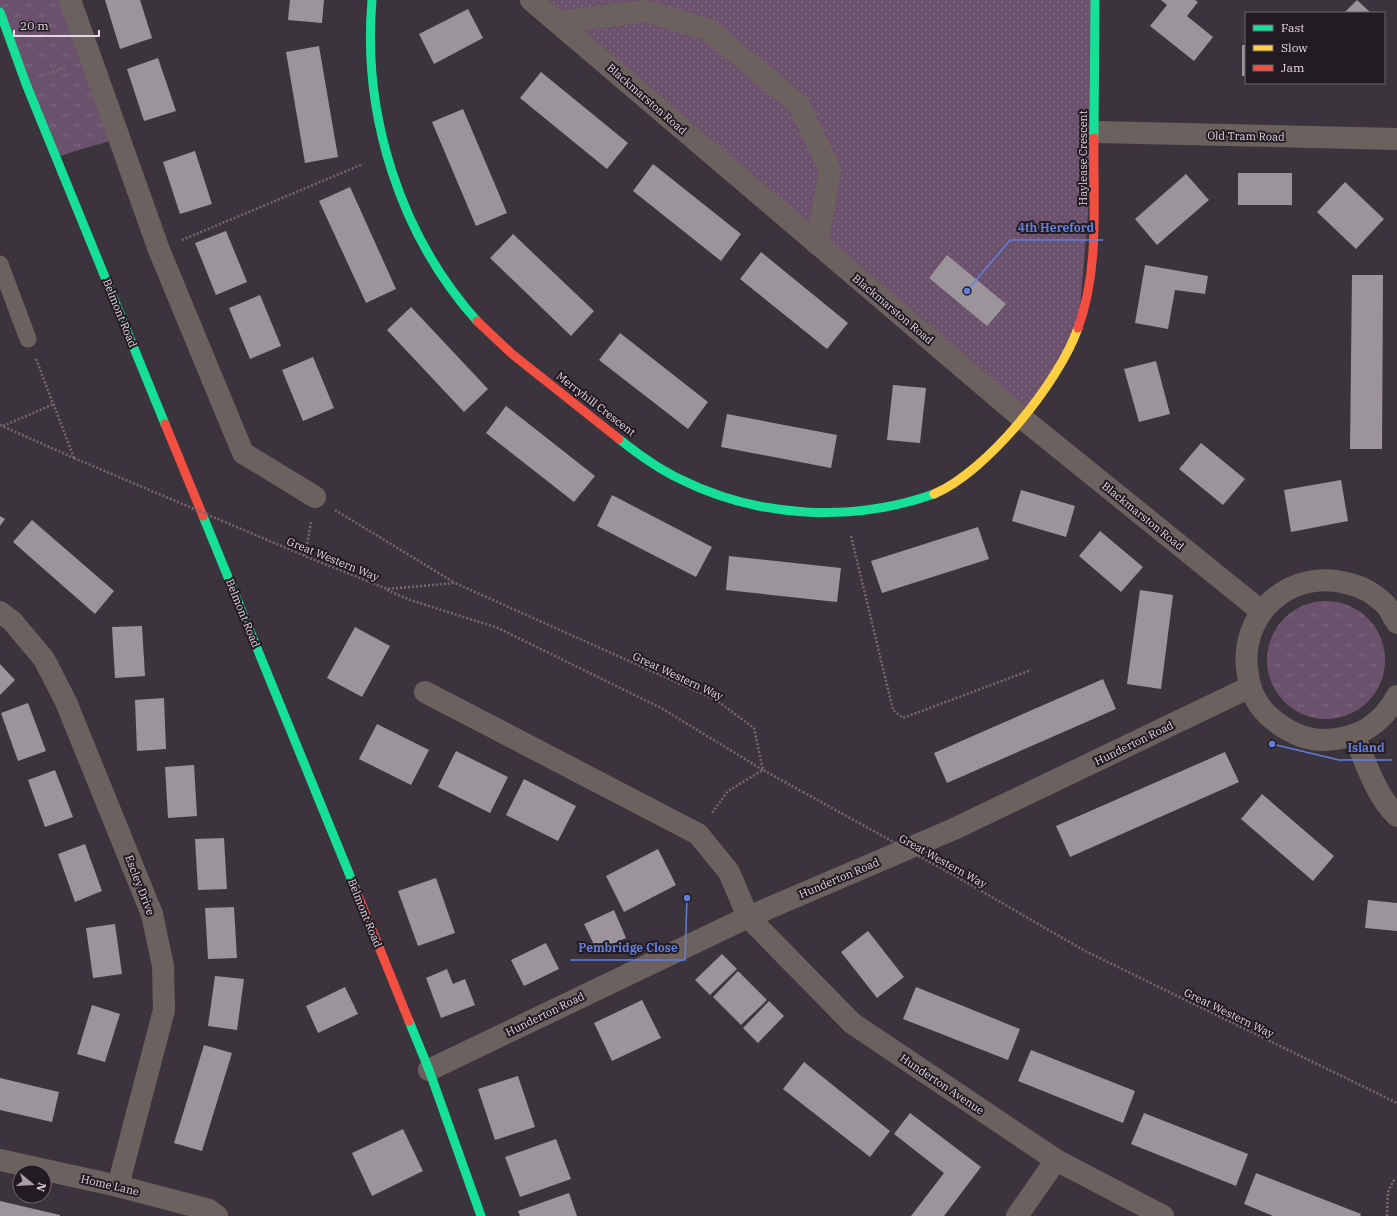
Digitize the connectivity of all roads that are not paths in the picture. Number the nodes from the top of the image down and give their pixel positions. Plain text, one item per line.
1 (70, 0) edge
2 (372, 0) edge
3 (531, 0) edge
4 (1095, 0) edge
5 (0, 12) edge
6 (558, 22) junction
7 (5, 42) edge
8 (1095, 132) junction
9 (1397, 139) edge
10 (817, 244) junction
11 (0, 264) edge
12 (28, 339) road end
13 (1022, 418) junction
14 (314, 497) road end
15 (1261, 611) junction
16 (0, 612) edge
17 (1397, 620) edge
18 (1250, 687) junction
19 (425, 692) dead end
20 (1397, 696) edge
21 (1354, 735) junction
22 (1397, 816) edge
23 (748, 917) junction
24 (429, 1070) junction
25 (0, 1160) edge
26 (1056, 1160) junction
27 (118, 1186) junction
28 (218, 1216) edge
29 (481, 1216) edge
30 (1017, 1216) edge
31 (1163, 1216) edge

1 - 14 street
2 - 13 main road, Merryhill Crescent
3 - 6 street, Blackmarston Road
4 - 8 main road, Haylease Crescent
5 - 7 main road, Belmont Road
6 - 10 street, Blackmarston Road
6 - 10 street
7 - 24 main road, Belmont Road
8 - 9 street, Old Tram Road
8 - 13 main road, Haylease Crescent
10 - 13 street, Blackmarston Road
11 - 12 lane
13 - 15 street, Blackmarston Road
15 - 17 street
15 - 18 street
16 - 27 street, Escley Drive
18 - 21 street
18 - 23 street, Hunderton Road
19 - 23 street
20 - 21 street
21 - 22 street
23 - 24 street, Hunderton Road
23 - 26 street, Hunderton Avenue
24 - 29 main road, Belmont Road
25 - 27 street, Home Lane
26 - 30 street
26 - 31 street, Hunderton Avenue
27 - 28 street, Home Lane

